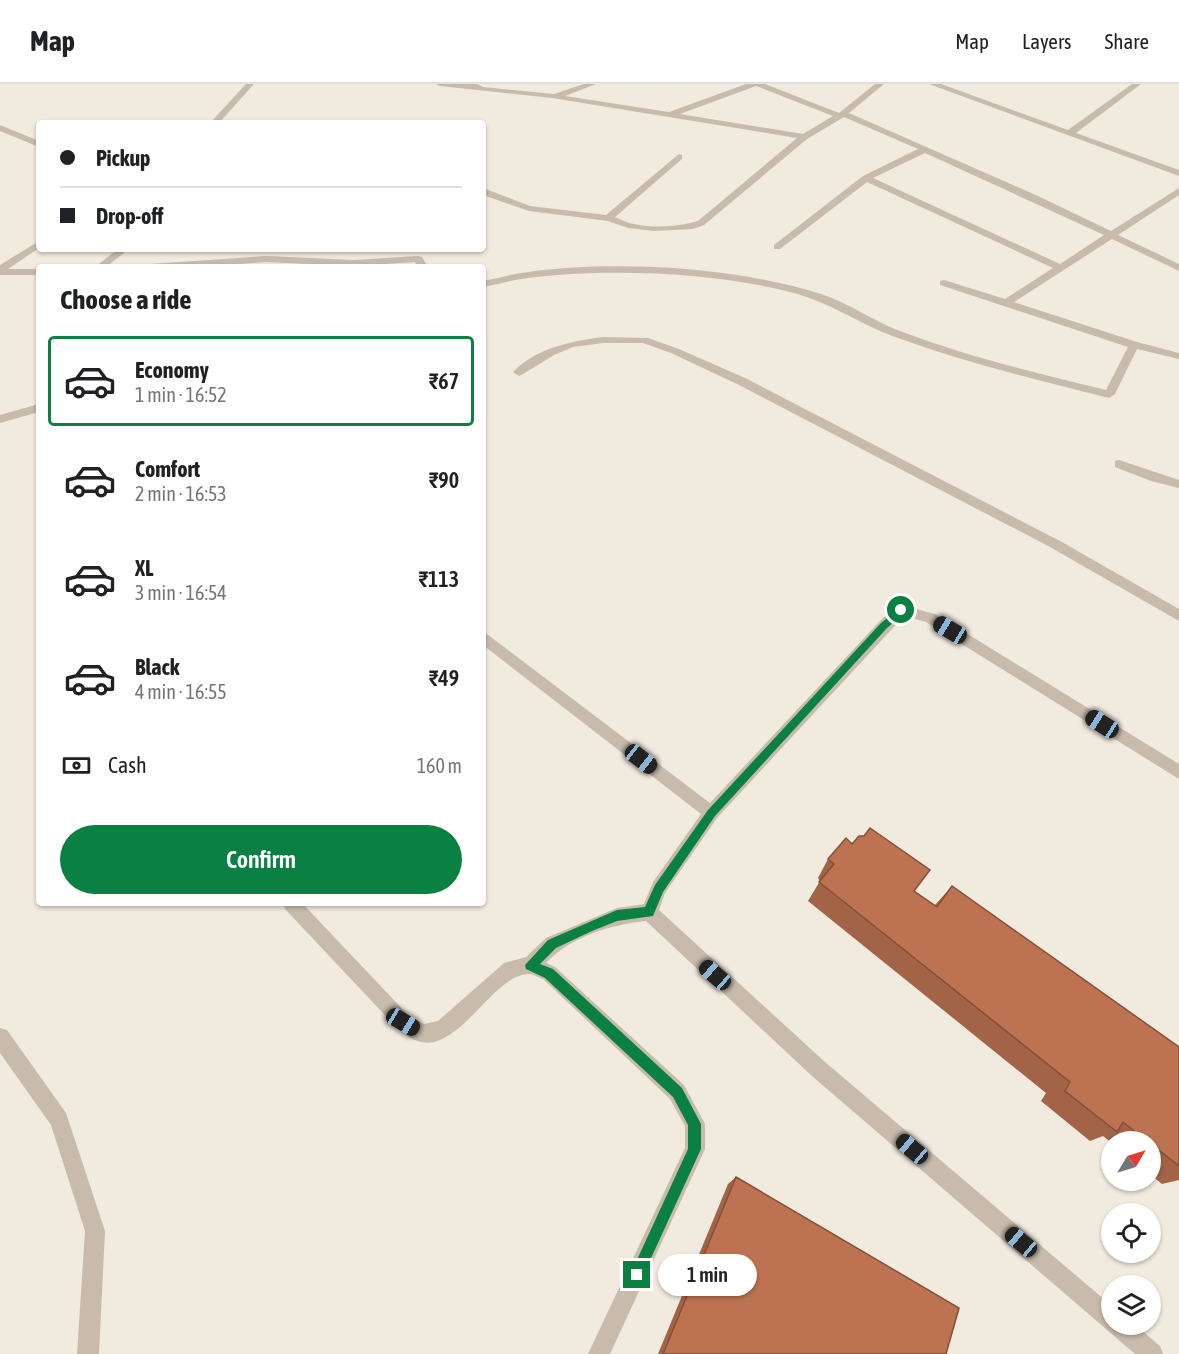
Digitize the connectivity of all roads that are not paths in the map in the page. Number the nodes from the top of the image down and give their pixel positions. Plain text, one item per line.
1 (250, 84) edge
2 (440, 84) edge
3 (592, 84) edge
4 (756, 84) edge
5 (880, 84) edge
6 (933, 84) edge
7 (1137, 84) edge
8 (472, 85) edge
9 (552, 96) junction
10 (842, 114) junction
11 (667, 116) junction
12 (217, 120) edge
13 (0, 128) edge
14 (1070, 133) junction
15 (804, 137) junction
16 (36, 143) edge
17 (926, 149) junction
18 (679, 157) dead end
19 (1179, 173) edge
20 (866, 178) junction
21 (1179, 191) edge
22 (486, 193) edge
23 (610, 218) junction
24 (1113, 236) junction
25 (36, 246) edge
26 (777, 247) dead end
27 (120, 252) edge
28 (104, 264) edge
29 (194, 264) edge
30 (421, 264) edge
31 (1061, 268) junction
32 (1179, 268) edge
33 (0, 271) edge
34 (36, 272) edge
35 (486, 283) edge
36 (944, 283) dead end
37 (1006, 303) junction
38 (1134, 345) junction
39 (1179, 356) edge
40 (519, 372) dead end
41 (36, 409) edge
42 (0, 419) edge
43 (1119, 464) dead end
44 (1179, 484) edge
45 (1179, 616) edge
46 (486, 639) edge
47 (1179, 772) edge
48 (711, 813) junction
49 (294, 906) edge
50 (649, 912) junction
51 (531, 965) junction
52 (0, 1037) edge
53 (1101, 1311) edge
54 (1130, 1335) edge
55 (88, 1354) edge
56 (599, 1354) edge
57 (1152, 1354) edge

1 - 12 street
2 - 8 street
3 - 9 street
4 - 10 street
4 - 11 street
5 - 10 street
6 - 14 street
7 - 14 street
8 - 9 street
9 - 11 street
10 - 15 street
10 - 17 street
11 - 15 street
13 - 16 street
14 - 19 street
15 - 23 street
17 - 20 street
17 - 24 street
18 - 23 street
20 - 26 street
20 - 31 street
21 - 24 street
22 - 23 street
24 - 31 street
24 - 32 street
25 - 33 street
27 - 28 street
29 - 30 street
31 - 37 street
33 - 34 street
35 - 38 street
36 - 37 street
37 - 38 street
38 - 39 street
40 - 45 street
41 - 42 street
43 - 44 street
46 - 48 street
47 - 48 street
48 - 50 street
49 - 51 street
50 - 51 street
50 - 53 street
51 - 56 street
52 - 55 street
54 - 57 street

